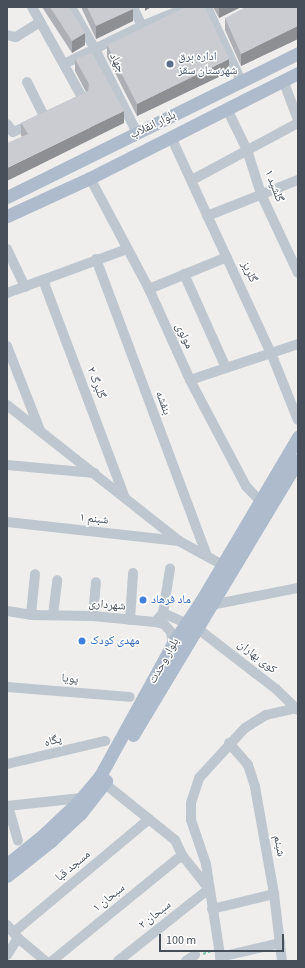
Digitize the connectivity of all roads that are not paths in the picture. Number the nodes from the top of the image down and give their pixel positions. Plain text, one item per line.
1 (32, 7) edge
2 (71, 7) edge
3 (133, 7) edge
4 (207, 7) edge
5 (180, 9) edge
6 (40, 22) junction
7 (142, 26) junction
8 (12, 36) edge
9 (96, 50) junction
10 (298, 53) edge
11 (64, 64) junction
12 (298, 73) edge
13 (283, 80) junction
14 (241, 81) junction
15 (27, 82) dead end
16 (198, 102) junction
17 (227, 109) junction
18 (45, 118) junction
19 (298, 120) edge
20 (298, 123) edge
21 (7, 124) edge
22 (194, 126) junction
23 (137, 133) junction
24 (171, 137) junction
25 (247, 150) junction
26 (90, 178) junction
27 (192, 180) junction
28 (298, 180) edge
29 (262, 194) junction
30 (7, 197) edge
31 (7, 216) edge
32 (208, 216) junction
33 (7, 249) edge
34 (127, 249) junction
35 (227, 257) junction
36 (96, 259) junction
37 (298, 272) edge
38 (184, 274) junction
39 (43, 280) junction
40 (25, 287) junction
41 (149, 289) junction
42 (7, 292) edge
43 (298, 344) edge
44 (7, 346) edge
45 (271, 353) junction
46 (226, 368) junction
47 (190, 380) junction
48 (7, 405) edge
49 (298, 420) edge
50 (40, 430) junction
51 (298, 437) edge
52 (298, 461) edge
53 (7, 465) edge
54 (95, 473) junction
55 (124, 495) junction
56 (260, 500) junction
57 (7, 522) edge
58 (179, 541) junction
59 (207, 556) junction
60 (221, 564) junction
61 (170, 569) dead end
62 (133, 573) dead end
63 (35, 574) dead end
64 (57, 580) dead end
65 (96, 582) dead end
66 (298, 588) edge
67 (211, 605) junction
68 (7, 611) edge
69 (163, 613) junction
70 (31, 615) junction
71 (53, 615) junction
72 (93, 616) junction
73 (130, 620) junction
74 (155, 622) junction
75 (191, 626) junction
76 (173, 643) junction
77 (7, 687) edge
78 (130, 697) dead end
79 (297, 709) edge
80 (105, 740) dead end
81 (229, 743) junction
82 (7, 764) edge
83 (104, 783) junction
84 (82, 798) junction
85 (7, 806) edge
86 (149, 819) junction
87 (18, 841) dead end
88 (182, 855) junction
89 (7, 864) edge
90 (7, 876) edge
91 (209, 889) junction
92 (274, 894) junction
93 (212, 909) junction
94 (13, 932) edge
95 (280, 944) junction
96 (7, 955) edge
97 (220, 956) edge
98 (45, 961) edge
99 (52, 961) edge
100 (118, 961) edge
101 (282, 961) edge

1 - 6 street
2 - 9 street, جهاد
3 - 7 street
4 - 14 street
5 - 7 street
6 - 8 street
6 - 11 street
7 - 9 street
9 - 11 street
9 - 23 street, جهاد
10 - 14 main road, بلوار انقلاب
11 - 18 street
12 - 13 main road, بلوار انقلاب
13 - 17 main road, بلوار انقلاب
13 - 19 street
14 - 16 main road, بلوار انقلاب
15 - 18 street
16 - 22 main road
16 - 23 main road, بلوار انقلاب
17 - 22 main road, بلوار انقلاب
17 - 25 street, گلشید ۱
18 - 21 street
20 - 25 street
22 - 24 main road, بلوار انقلاب
23 - 30 main road, بلوار انقلاب
24 - 26 main road, بلوار انقلاب
24 - 27 street, گلریز
25 - 27 street
25 - 29 street, گلشید ۱
26 - 31 main road, بلوار انقلاب
26 - 34 street, مولوی
27 - 32 street, گلریز
28 - 29 street
29 - 32 street
29 - 37 street, گلشید ۱
32 - 35 street, گلریز
33 - 40 street
34 - 36 street
34 - 41 street, مولوی
35 - 38 street
35 - 45 street, گلریز
36 - 39 street
36 - 59 street, بنفشه
38 - 41 street
38 - 46 street
39 - 40 street
39 - 55 street, گلبرگ ۲
40 - 42 street
41 - 47 street, مولوی
43 - 45 street
44 - 50 street
45 - 46 street
45 - 49 street, گلریز
46 - 47 street
47 - 56 street, مولوی
48 - 50 street
50 - 54 street
51 - 56 main road, بلوار وحدت
52 - 67 main road, بلوار وحدت
53 - 54 street
54 - 55 street
55 - 58 street
56 - 60 main road, بلوار وحدت
57 - 58 street, شبنم ۱
58 - 59 street
59 - 60 street
60 - 75 main road, بلوار وحدت
61 - 69 street
62 - 73 street
63 - 70 street
64 - 71 street
65 - 72 street
66 - 67 street
67 - 75 main road, بلوار وحدت
68 - 70 street, شهرداری
69 - 74 street
69 - 75 street
70 - 71 street, شهرداری
71 - 72 street, شهرداری
72 - 73 street, شهرداری
73 - 74 street, شهرداری
74 - 76 street
75 - 76 main road, بلوار وحدت
75 - 79 street, کوی بهاران
75 - 83 main road, بلوار وحدت
76 - 84 main road, بلوار وحدت
77 - 78 street, پویا
79 - 81 street
80 - 82 street, پگاه
81 - 91 street
81 - 92 street, شبنم
83 - 86 street
83 - 90 main road, بلوار وحدت
84 - 85 street
84 - 89 main road, بلوار وحدت
85 - 87 street
86 - 88 street
86 - 94 street, مسجد قبا
88 - 91 street
88 - 99 street, سبحان ۱
91 - 93 street
91 - 100 street, سبحان ۲
92 - 93 street
92 - 95 street, شبنم
93 - 97 street
94 - 96 street, مسجد قبا
94 - 98 street
95 - 97 street
95 - 101 street, شبنم

